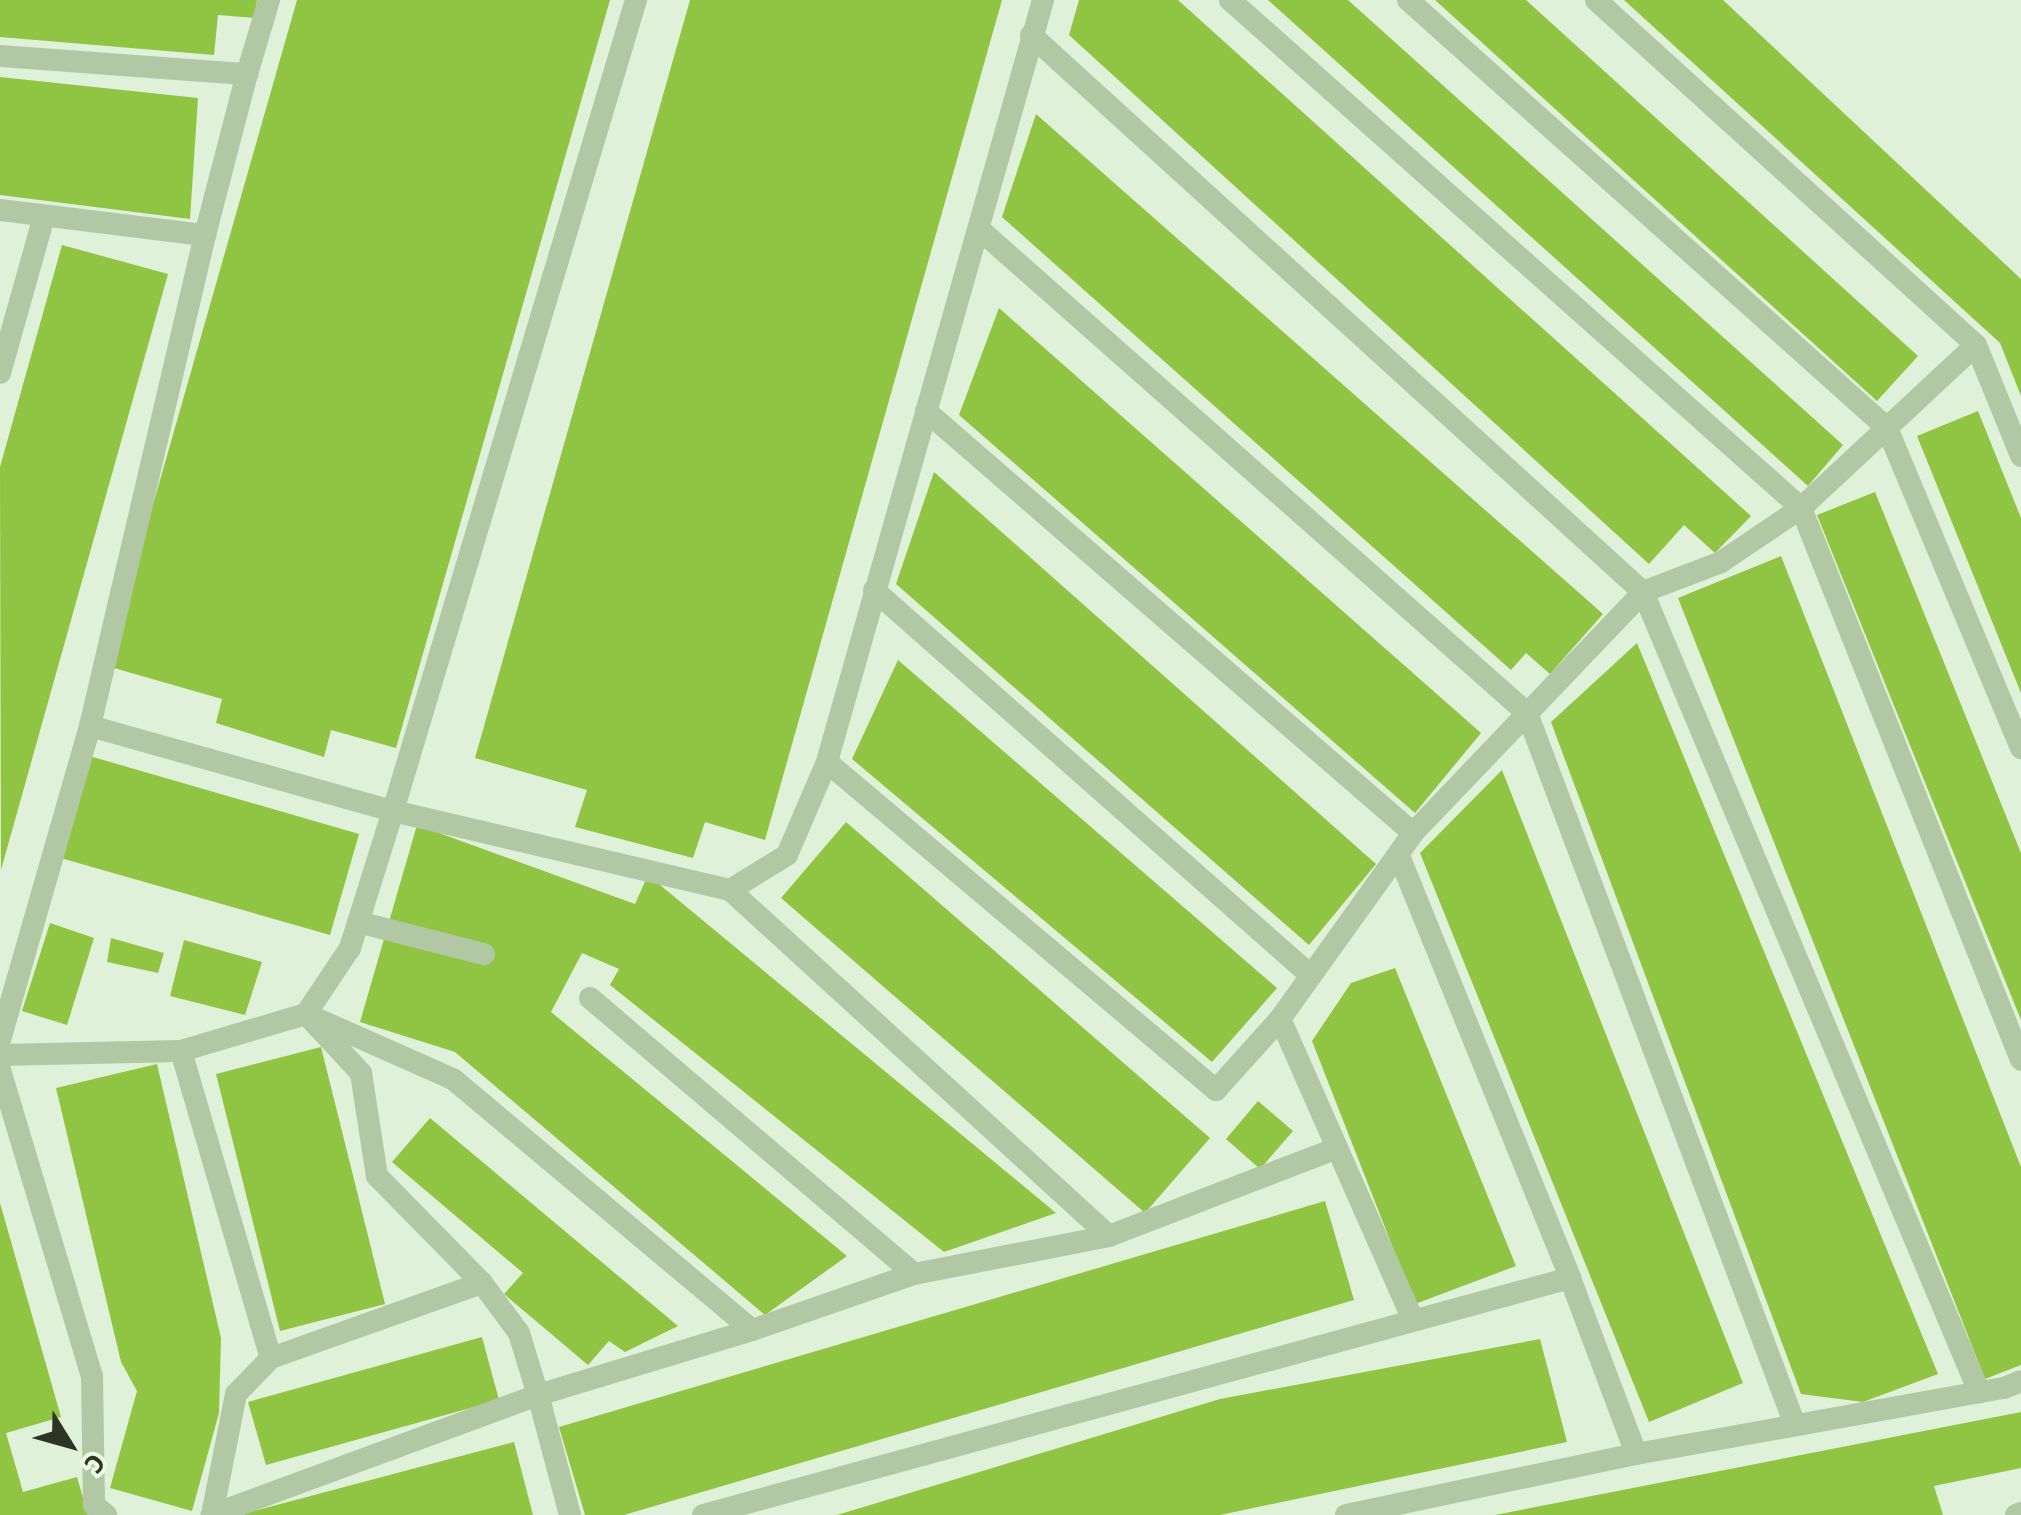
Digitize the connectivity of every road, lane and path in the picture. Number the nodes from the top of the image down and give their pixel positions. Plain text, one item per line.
1 (268, 0) edge
2 (636, 0) edge
3 (1043, 0) edge
4 (1230, 0) edge
5 (1408, 0) edge
6 (1596, 0) edge
7 (1031, 35) junction
8 (0, 56) edge
9 (247, 74) junction
10 (0, 210) edge
11 (44, 216) junction
12 (979, 229) junction
13 (205, 235) junction
14 (1976, 344) junction
15 (0, 373) edge
16 (926, 412) junction
17 (1887, 428) junction
18 (2021, 456) edge
19 (1801, 508) junction
20 (874, 590) junction
21 (1643, 592) junction
22 (1527, 713) junction
23 (90, 726) junction
24 (2021, 748) edge
25 (827, 762) junction
26 (393, 812) junction
27 (1413, 833) junction
28 (1399, 856) junction
29 (730, 890) junction
30 (358, 922) junction
31 (484, 954) dead end
32 (1309, 974) junction
33 (590, 998) dead end
34 (306, 1014) junction
35 (1280, 1019) junction
36 (0, 1040) edge
37 (182, 1051) junction
38 (0, 1056) edge
39 (2021, 1060) edge
40 (0, 1070) edge
41 (1337, 1148) junction
42 (1109, 1236) junction
43 (914, 1274) junction
44 (1570, 1278) junction
45 (482, 1282) junction
46 (1413, 1320) junction
47 (752, 1330) junction
48 (270, 1358) junction
49 (2021, 1381) edge
50 (1979, 1392) junction
51 (538, 1396) junction
52 (1795, 1425) junction
53 (1636, 1454) junction
54 (99, 1512) edge
55 (212, 1515) edge
56 (570, 1515) edge
57 (702, 1515) edge
58 (1346, 1515) edge

1 - 9 lane
2 - 26 lane
3 - 7 lane
4 - 19 lane
5 - 17 lane
6 - 14 lane
7 - 12 lane
7 - 21 lane
8 - 9 lane
9 - 13 lane
10 - 11 lane
11 - 13 lane
11 - 15 lane
12 - 16 lane
12 - 22 lane
13 - 23 lane
14 - 17 lane
14 - 18 lane
16 - 20 lane
16 - 27 lane
17 - 19 lane
17 - 24 lane
19 - 21 lane
19 - 39 lane
20 - 25 lane
20 - 32 lane
21 - 22 lane
21 - 50 lane
22 - 27 lane
22 - 52 lane
23 - 26 lane
23 - 36 lane
25 - 29 lane
25 - 35 lane
26 - 29 lane
26 - 30 lane
27 - 28 lane
28 - 32 lane
28 - 44 lane
29 - 42 lane
30 - 31 lane
30 - 34 lane
32 - 35 lane
33 - 43 lane
34 - 37 lane
34 - 45 lane
34 - 47 lane
35 - 41 lane
37 - 38 lane
37 - 48 lane
40 - 54 lane
41 - 42 lane
41 - 46 lane
42 - 43 lane
43 - 47 lane
44 - 46 lane
44 - 53 lane
45 - 48 lane
45 - 51 lane
46 - 57 lane
47 - 51 lane
48 - 55 lane
49 - 50 lane
50 - 52 lane
51 - 55 lane
51 - 56 lane
52 - 53 lane
53 - 58 lane

